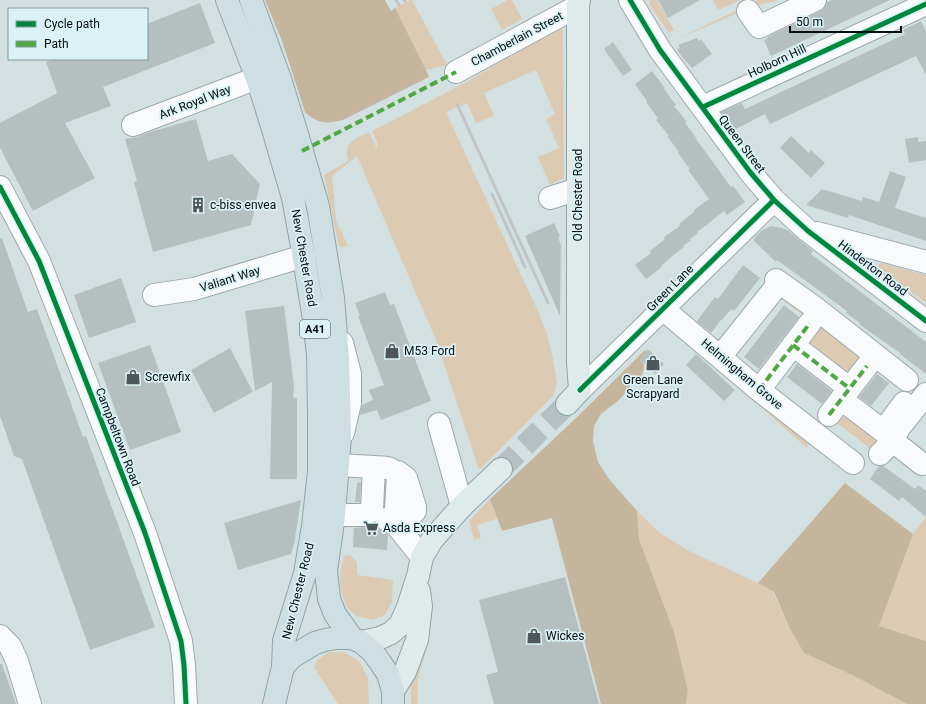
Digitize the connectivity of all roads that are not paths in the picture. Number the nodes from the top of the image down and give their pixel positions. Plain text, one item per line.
1 (227, 0) edge
2 (251, 0) edge
3 (630, 0) edge
4 (815, 0) edge
5 (579, 3) edge
6 (926, 4) edge
7 (748, 11) dead end
8 (465, 64) dead end
9 (257, 78) junction
10 (702, 107) junction
11 (133, 125) dead end
12 (0, 187) edge
13 (578, 189) junction
14 (550, 198) dead end
15 (774, 200) junction
16 (808, 231) junction
17 (304, 256) junction
18 (926, 262) edge
19 (154, 295) dead end
20 (663, 309) junction
21 (926, 321) edge
22 (810, 322) dead end
23 (793, 345) junction
24 (720, 357) junction
25 (867, 366) dead end
26 (907, 380) dead end
27 (759, 390) junction
28 (926, 394) edge
29 (574, 397) joint
30 (904, 403) dead end
31 (831, 419) junction
32 (439, 424) dead end
33 (338, 458) junction
34 (853, 463) dead end
35 (922, 464) dead end
36 (374, 467) junction
37 (501, 469) tunnel mouth
38 (462, 506) junction
39 (372, 509) junction
40 (334, 515) junction
41 (397, 526) junction
42 (420, 566) junction
43 (0, 636) edge
44 (357, 640) junction
45 (283, 667) junction
46 (393, 697) edge
47 (30, 704) edge
48 (186, 704) edge
49 (274, 704) edge

1 - 9 highway, New Chester Road / A41
2 - 33 highway, New Chester Road / A41
3 - 10 street, Queen Street
4 - 7 street
5 - 8 street, Chamberlain Street
5 - 13 main road, Old Chester Road
6 - 10 street, Holborn Hill
9 - 11 street, Ark Royal Way
9 - 17 highway, New Chester Road / A41
10 - 15 street, Queen Street
12 - 48 street, Campbeltown Road
13 - 14 street
13 - 29 main road, Old Chester Road
15 - 16 street, Queen Street
15 - 20 street, Green Lane
16 - 18 street
16 - 21 street, Hinderton Road
17 - 19 street, Valiant Way
17 - 45 highway, New Chester Road / A41
20 - 24 street, Helmingham Grove
20 - 29 street, Green Lane
22 - 23 street
23 - 27 street
23 - 31 street
24 - 26 street
24 - 27 street, Helmingham Grove
25 - 31 street
27 - 31 street, Helmingham Grove
28 - 35 street
30 - 31 street
31 - 34 street, Helmingham Grove
32 - 38 street
33 - 36 street
33 - 40 highway, New Chester Road / A41
36 - 39 street
36 - 41 street
37 - 38 main road
38 - 42 main road
39 - 40 street
39 - 41 street
40 - 44 highway, New Chester Road / A41
41 - 42 street
42 - 44 main road
42 - 46 main road
43 - 47 street
44 - 45 highway
44 - 46 highway, A41
45 - 49 highway, A41

